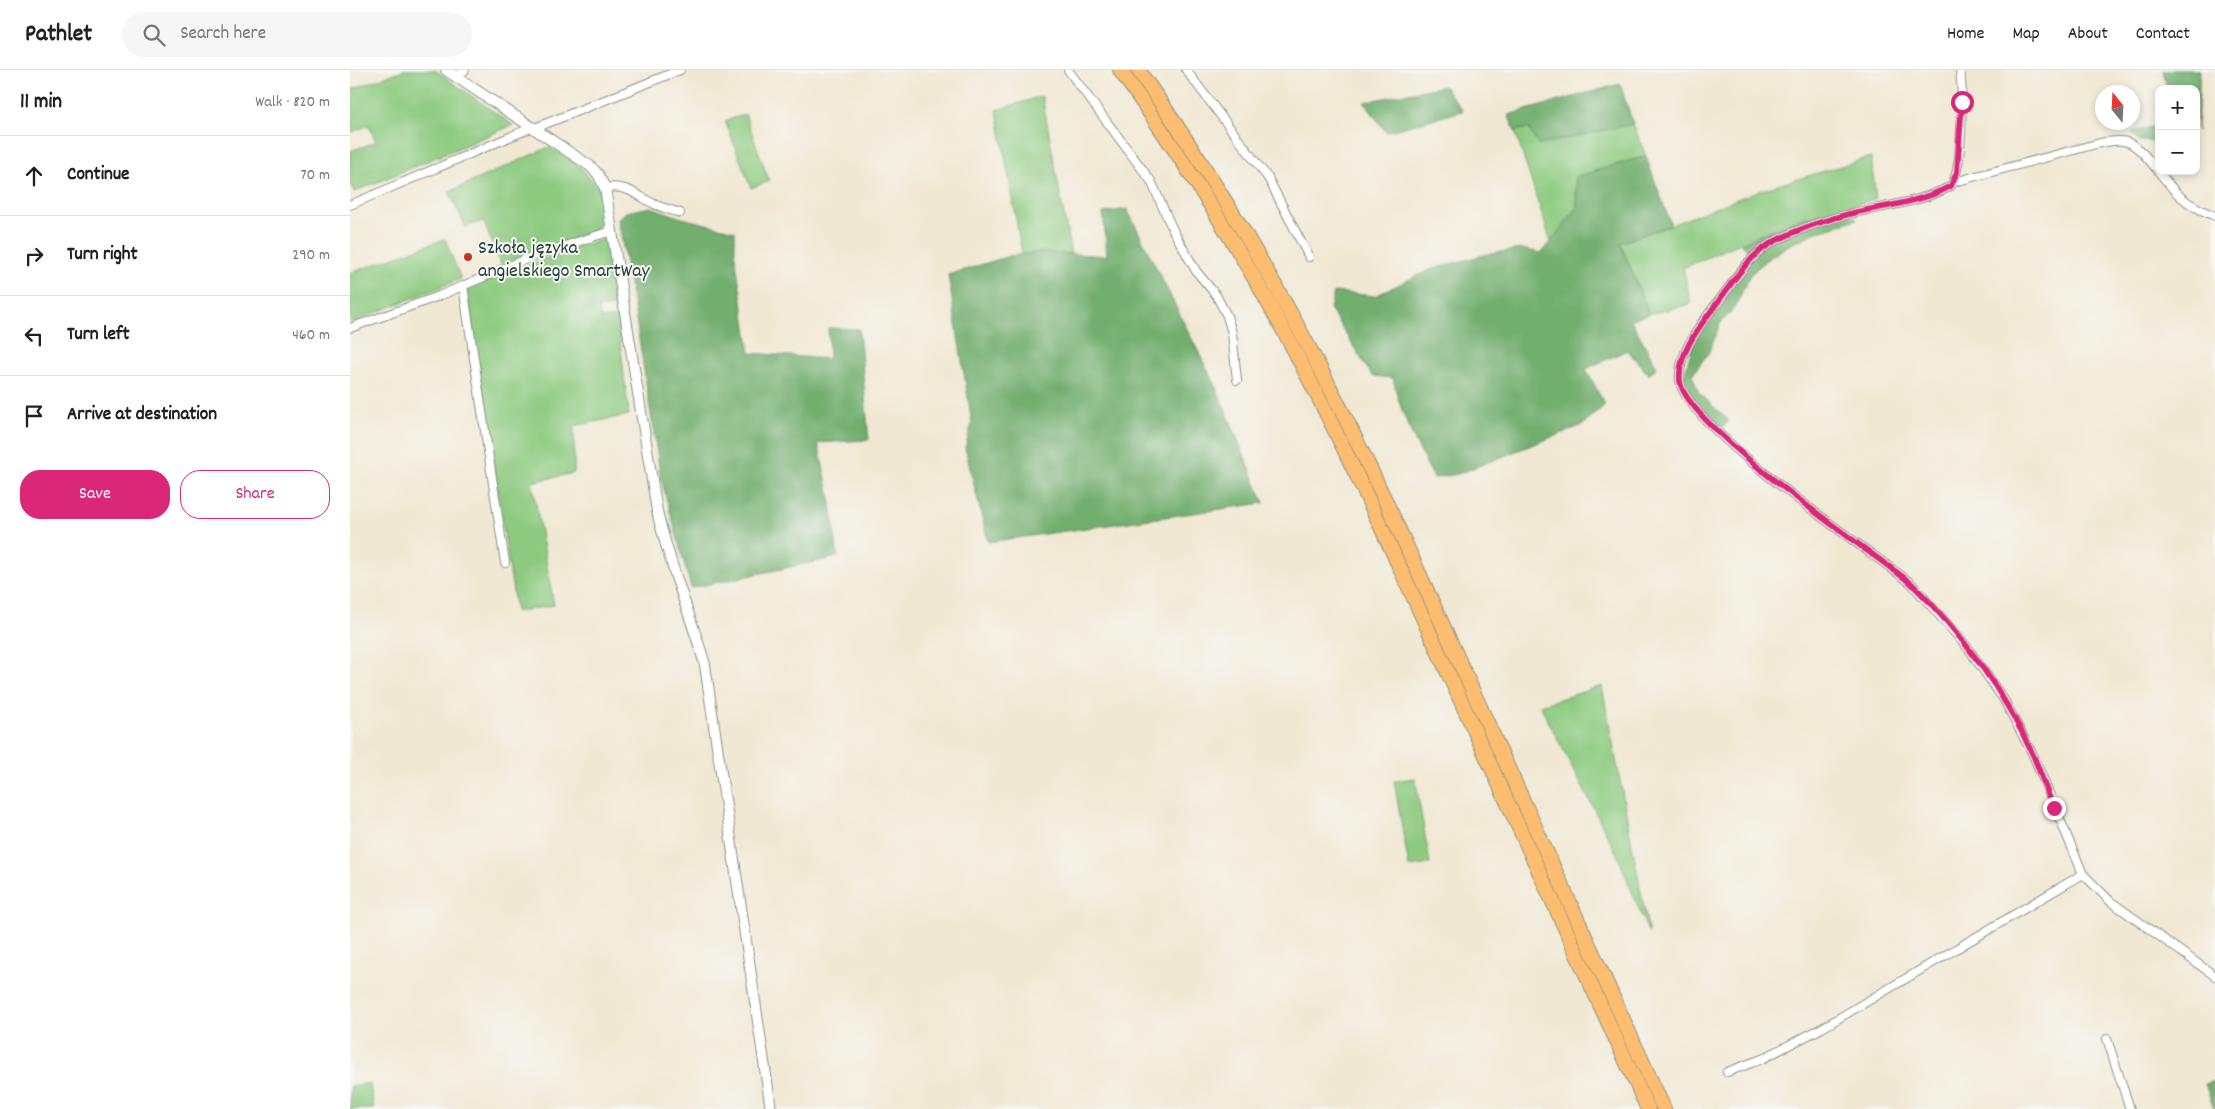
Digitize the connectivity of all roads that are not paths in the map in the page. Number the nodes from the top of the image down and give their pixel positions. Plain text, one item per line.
1 (446, 70) edge
2 (465, 70) edge
3 (680, 70) edge
4 (1068, 70) edge
5 (1120, 70) edge
6 (1138, 70) edge
7 (1186, 70) edge
8 (1960, 70) edge
9 (456, 77) junction
10 (534, 128) junction
11 (1954, 182) junction
12 (605, 188) junction
13 (350, 205) edge
14 (680, 213) dead end
15 (2215, 216) edge
16 (611, 231) junction
17 (1308, 257) dead end
18 (463, 286) junction
19 (350, 328) edge
20 (1237, 380) dead end
21 (505, 562) dead end
22 (2083, 874) junction
23 (2215, 976) edge
24 (2108, 1039) dead end
25 (1728, 1072) dead end
26 (771, 1109) edge
27 (1648, 1109) edge
28 (1664, 1109) edge
29 (2130, 1109) edge

1 - 9 street
2 - 9 street
3 - 10 street
4 - 20 street
5 - 27 highway
6 - 28 highway
7 - 17 street
8 - 11 street
9 - 10 street
10 - 12 street
10 - 13 street
11 - 15 street
11 - 22 street
12 - 14 street
12 - 16 street
16 - 18 street
16 - 26 street
18 - 19 street
18 - 21 street
22 - 23 street
22 - 25 street
24 - 29 street

